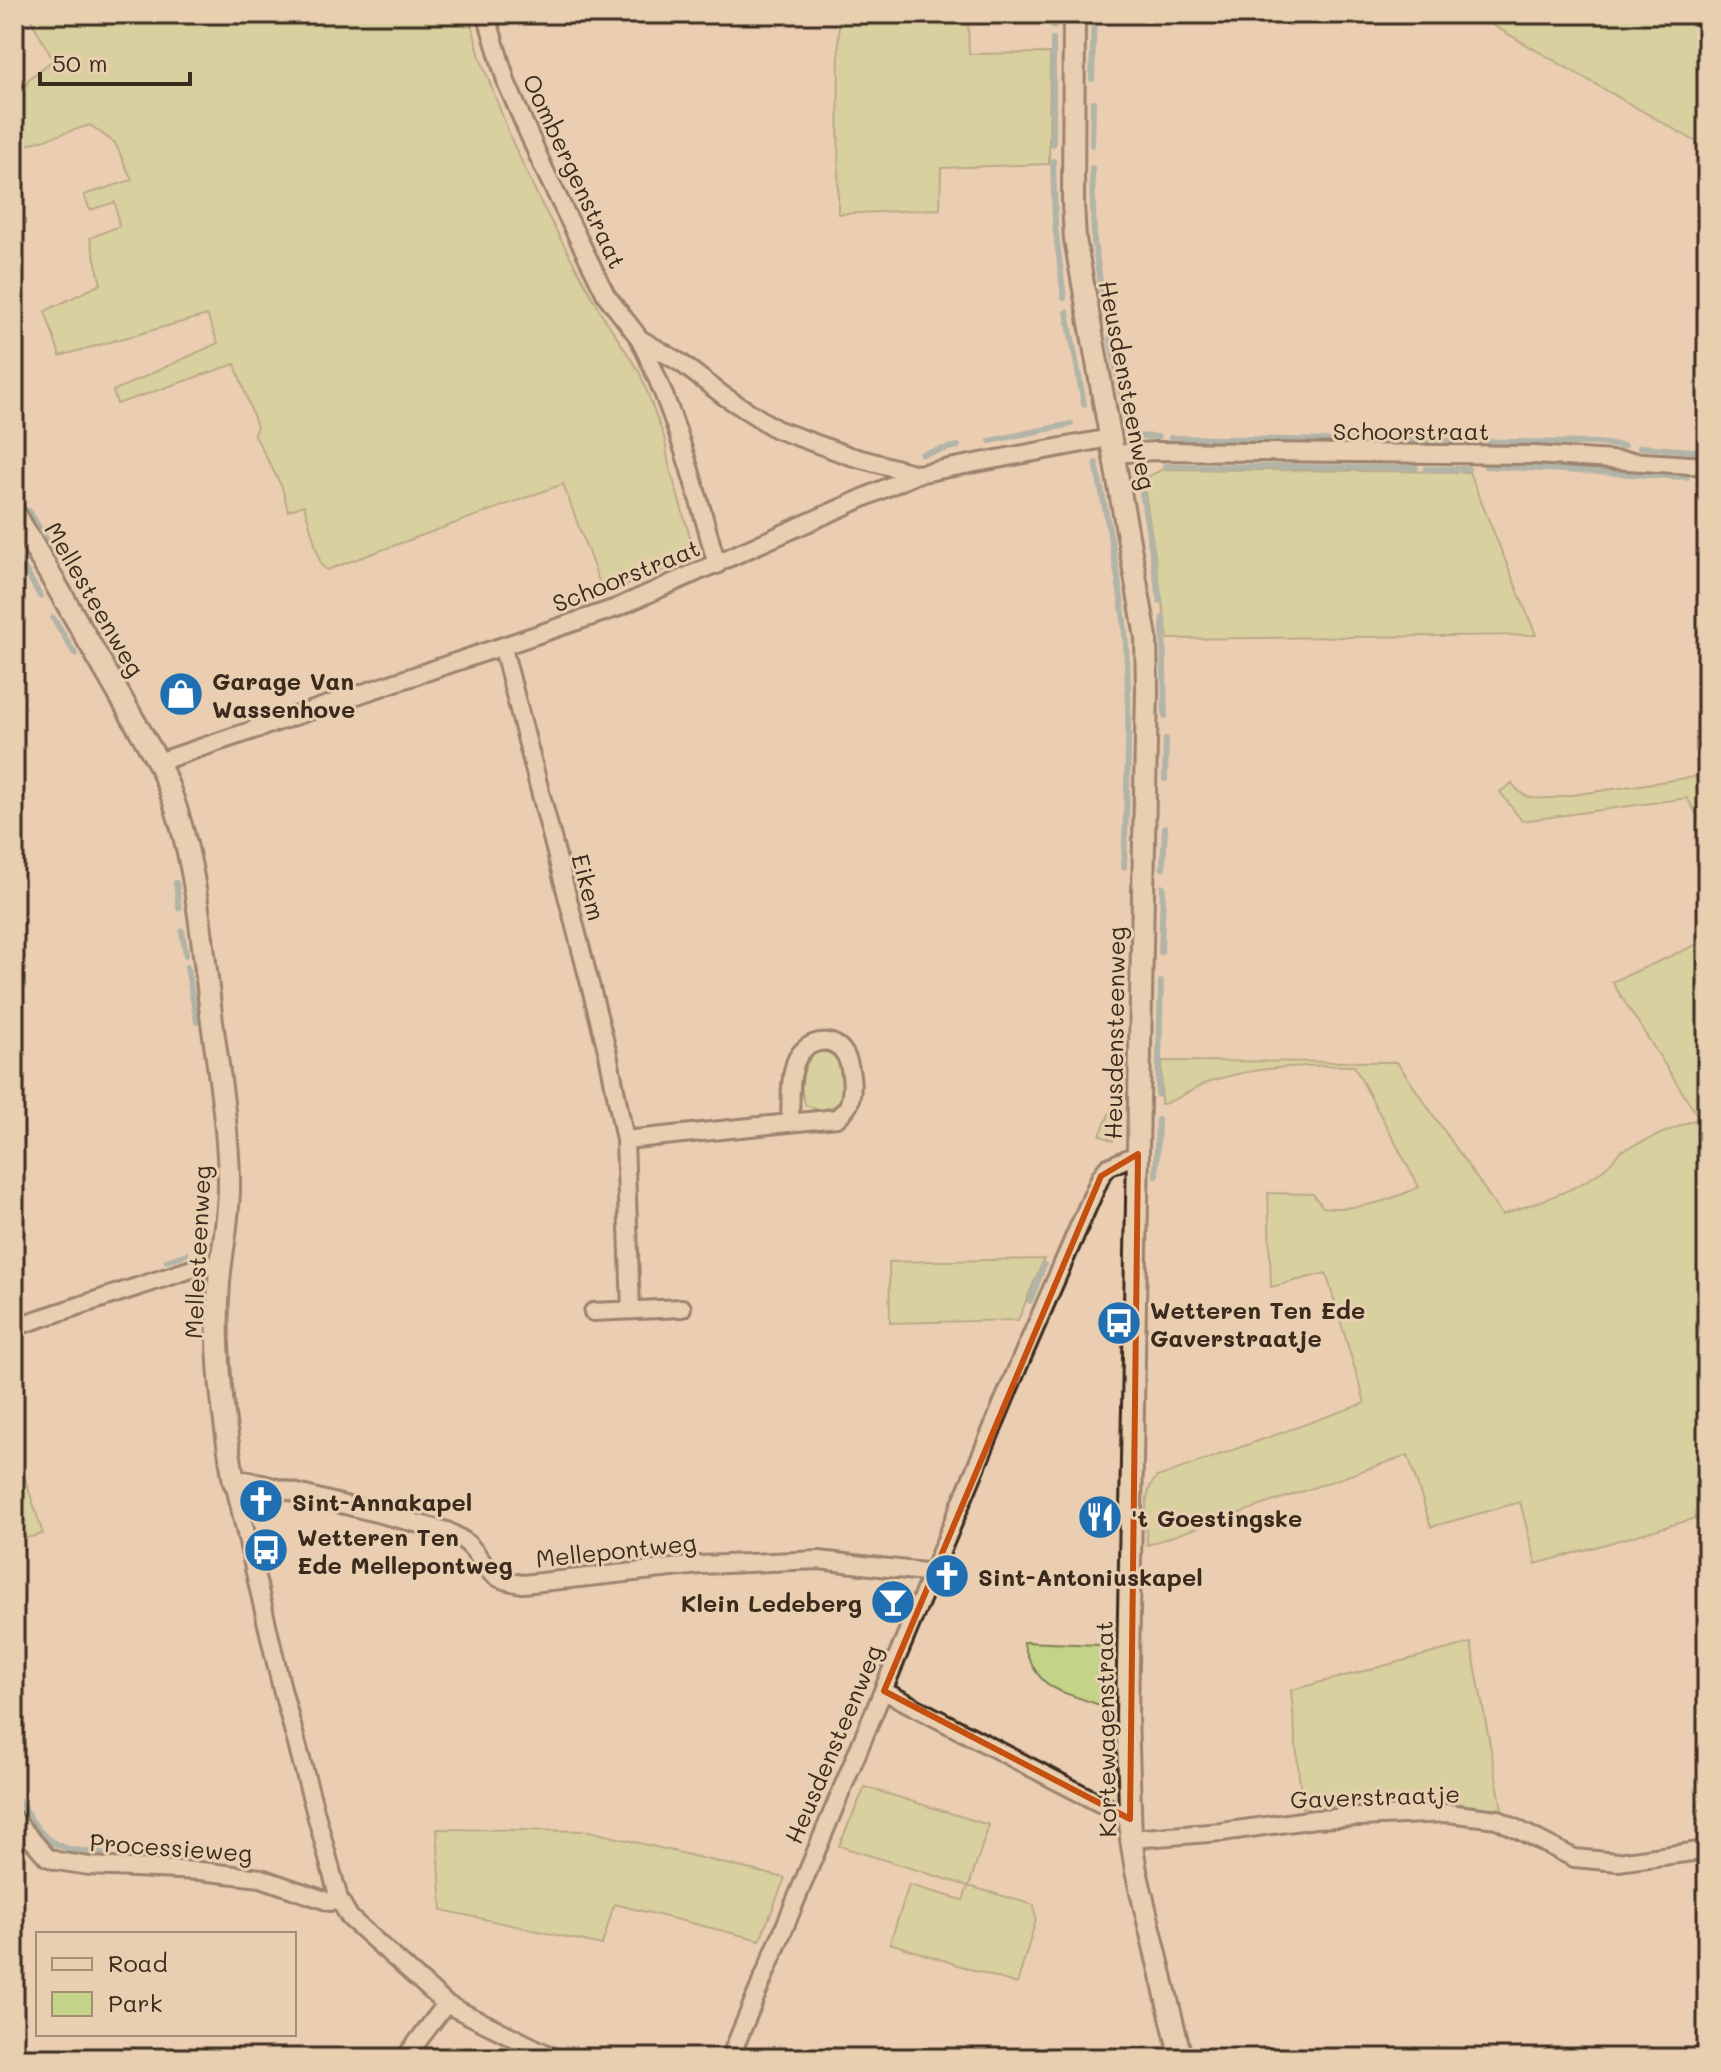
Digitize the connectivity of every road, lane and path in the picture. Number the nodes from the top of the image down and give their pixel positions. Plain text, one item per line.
1 (486, 14) edge
2 (1074, 14) edge
3 (640, 339) junction
4 (1112, 446) junction
5 (1707, 466) edge
6 (917, 474) junction
7 (14, 512) edge
8 (717, 565) junction
9 (503, 648) junction
10 (158, 762) junction
11 (790, 1123) junction
12 (625, 1140) junction
13 (1138, 1154) junction
14 (221, 1266) junction
15 (682, 1308) dead end
16 (631, 1310) junction
17 (593, 1312) dead end
18 (14, 1327) edge
19 (234, 1482) junction
20 (933, 1573) junction
21 (884, 1691) junction
22 (14, 1819) edge
23 (1130, 1829) junction
24 (1707, 1850) edge
25 (339, 1899) junction
26 (446, 2004) junction
27 (405, 2058) edge
28 (555, 2058) edge
29 (730, 2058) edge
30 (1181, 2058) edge

1 - 3 street, Oombergenstraat
2 - 4 street, Heusdensteenweg
3 - 6 street, Oombergenstraat
3 - 8 street, Oombergenstraat
4 - 5 street, Schoorstraat
4 - 6 street, Schoorstraat
4 - 13 street, Heusdensteenweg
6 - 8 street, Schoorstraat
7 - 10 street, Mellesteenweg
8 - 9 street, Schoorstraat
9 - 10 street, Schoorstraat
9 - 12 street, Eikem
10 - 14 street, Mellesteenweg
11 - 11 street
11 - 12 street
12 - 16 street, Eikem
13 - 20 street, Heusdensteenweg
13 - 23 street, Kortewagenstraat
14 - 18 street
14 - 19 street, Mellesteenweg
15 - 16 street
16 - 17 street
19 - 20 street, Mellepontweg
19 - 25 street, Mellesteenweg
20 - 21 street, Heusdensteenweg
21 - 23 street
21 - 29 street, Heusdensteenweg
22 - 25 street, Processieweg
23 - 24 street, Gaverstraatje
23 - 30 street, Kortewagenstraat
25 - 26 street, Mellesteenweg
26 - 27 street
26 - 28 street, Mellesteenweg

